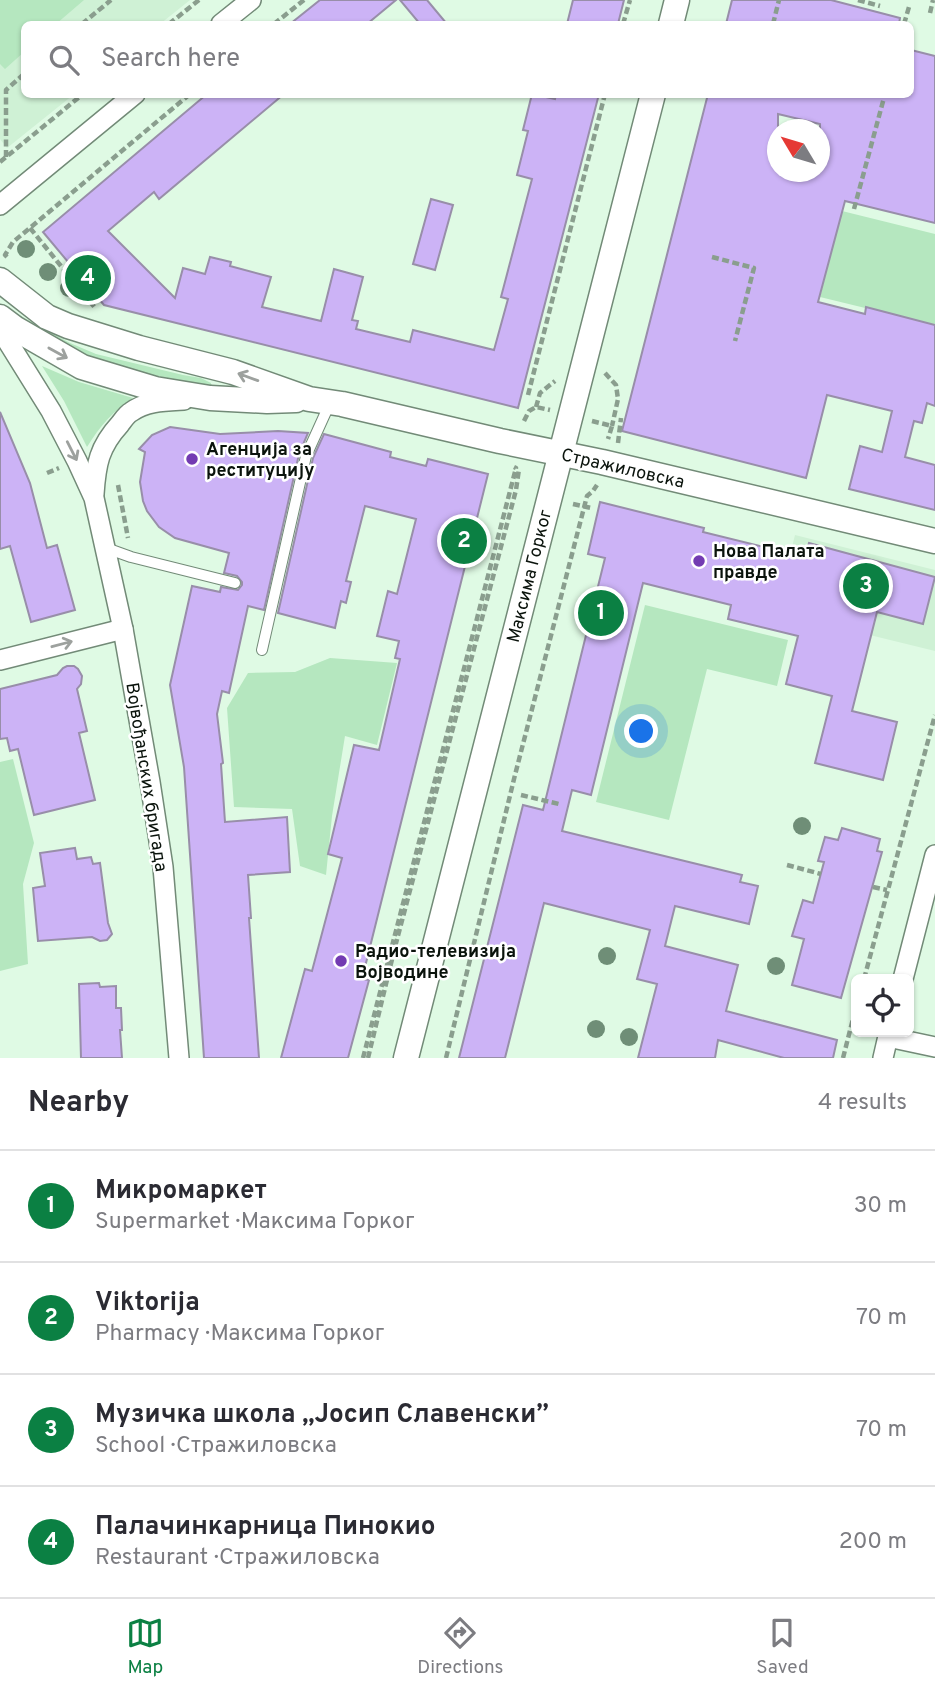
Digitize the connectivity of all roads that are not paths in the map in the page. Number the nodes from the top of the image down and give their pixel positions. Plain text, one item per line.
1 (251, 0) edge
2 (677, 0) edge
3 (225, 21) edge
4 (672, 21) edge
5 (130, 98) edge
6 (652, 98) edge
7 (0, 205) edge
8 (0, 280) edge
9 (0, 317) edge
10 (0, 329) edge
11 (209, 398) junction
12 (320, 401) junction
13 (560, 453) junction
14 (94, 498) junction
15 (935, 541) edge
16 (106, 548) junction
17 (235, 583) dead end
18 (123, 629) junction
19 (262, 650) dead end
20 (0, 660) edge
21 (935, 855) edge
22 (932, 883) edge
23 (905, 974) edge
24 (887, 1037) edge
25 (899, 1037) edge
26 (935, 1047) edge
27 (179, 1058) edge
28 (406, 1058) edge
29 (883, 1058) edge

1 - 3 street
2 - 4 street
5 - 7 street
6 - 13 street, Максима Горког
12 -> 8 street, Стражиловска
9 -> 11 street, Стражиловска
10 -> 14 street, Војвођанских бригада
11 - 12 street, Стражиловска
11 - 14 street, Војвођанских бригада
12 - 13 street, Стражиловска
12 - 19 lane
13 - 15 street, Стражиловска
13 - 28 street, Максима Горког
14 - 16 street, Војвођанских бригада
16 - 17 lane
16 - 18 street, Војвођанских бригада
20 -> 18 street
18 - 27 street, Војвођанских бригада
21 - 22 street
22 - 23 street
24 - 29 street
25 - 26 street

